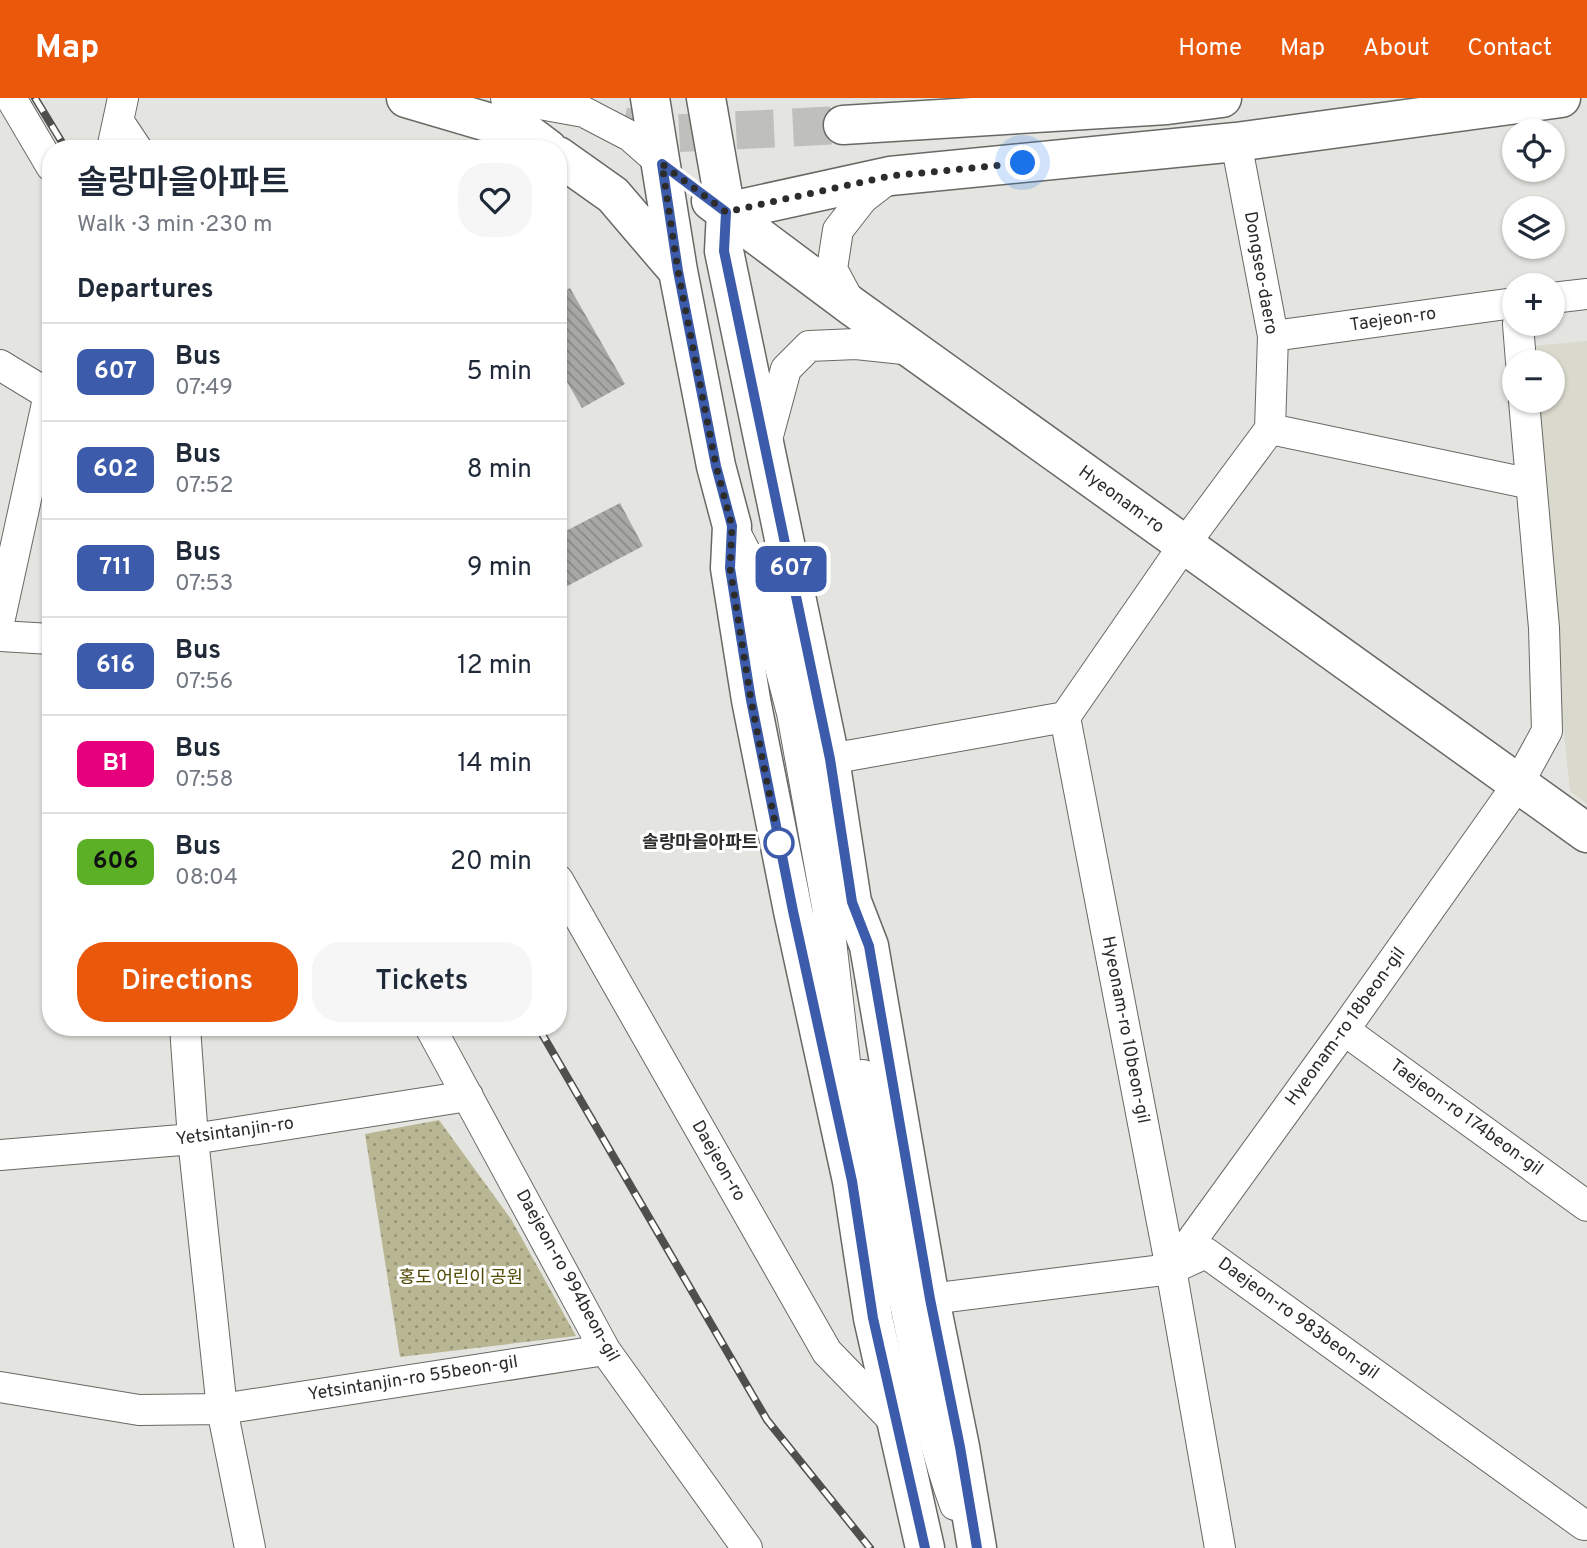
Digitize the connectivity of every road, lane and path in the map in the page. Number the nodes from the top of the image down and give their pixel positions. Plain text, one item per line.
1 (11, 98) edge
2 (406, 98) edge
3 (506, 98) edge
4 (650, 98) edge
5 (706, 98) edge
6 (1222, 98) edge
7 (1561, 98) edge
8 (118, 123) edge
9 (844, 125) tunnel mouth
10 (130, 140) edge
11 (536, 140) edge
12 (1236, 142) junction
13 (42, 151) edge
14 (567, 162) edge
15 (662, 164) junction
16 (890, 176) junction
17 (726, 212) junction
18 (678, 271) junction
19 (1587, 294) edge
20 (1565, 297) edge
21 (1502, 305) edge
22 (853, 307) junction
23 (1273, 336) junction
24 (913, 350) junction
25 (0, 365) edge
26 (42, 387) edge
27 (1525, 413) edge
28 (42, 427) edge
29 (1270, 429) junction
30 (765, 443) junction
31 (1531, 484) junction
32 (1184, 545) junction
33 (0, 618) edge
34 (0, 636) edge
35 (42, 638) edge
36 (1065, 717) junction
37 (830, 759) junction
38 (1518, 784) junction
39 (1587, 833) edge
40 (567, 896) edge
41 (852, 902) junction
42 (1345, 1030) junction
43 (186, 1036) edge
44 (435, 1036) edge
45 (468, 1096) junction
46 (193, 1139) junction
47 (0, 1155) edge
48 (1587, 1206) edge
49 (1171, 1269) junction
50 (930, 1299) junction
51 (605, 1350) junction
52 (0, 1387) edge
53 (222, 1409) junction
54 (899, 1427) junction
55 (1585, 1531) edge
56 (250, 1548) edge
57 (747, 1548) edge
58 (925, 1548) edge
59 (971, 1548) edge
60 (977, 1548) edge
61 (1220, 1548) edge

1 - 13 street
2 - 11 main road
3 - 15 street
4 - 15 main road
5 - 17 main road
6 - 9 main road
7 - 12 main road
8 - 10 street
12 - 16 main road
12 - 23 street, Dongseo-daero
14 - 18 main road
15 - 17 main road, Hyeonam-ro
15 - 18 main road
16 - 17 main road
16 - 22 street
17 - 22 main road, Hyeonam-ro
17 - 30 main road
18 - 54 main road
19 - 20 street
21 - 23 street, Taejeon-ro
22 - 24 main road, Hyeonam-ro
23 - 29 street, Dongseo-daero
24 - 30 street
24 - 32 main road, Hyeonam-ro
25 - 26 street
27 - 31 street
28 - 33 street
29 - 31 street
29 - 32 street
30 - 37 main road
31 - 38 street
32 - 36 street
32 - 38 main road, Hyeonam-ro
34 - 35 street
36 - 37 street
36 - 49 street, Hyeonam-ro 10beon-gil
37 - 41 main road
38 - 39 main road, Hyeonam-ro
38 - 42 street, Hyeonam-ro 18beon-gil
40 - 54 street, Daejeon-ro
41 - 50 main road
41 - 59 street
42 - 48 street, Taejeon-ro 174beon-gil
42 - 49 street, Hyeonam-ro 18beon-gil
43 - 46 street
44 - 45 street, Daejeon-ro 994beon-gil
45 - 46 street, Yetsintanjin-ro
45 - 51 street, Daejeon-ro 994beon-gil
46 - 47 street, Yetsintanjin-ro
46 - 53 street
49 - 50 street, Daejeon-ro 983beon-gil
49 - 55 street, Daejeon-ro 983beon-gil
49 - 61 street, Hyeonam-ro 10beon-gil
50 - 60 main road
51 - 53 street, Yetsintanjin-ro 55beon-gil
51 - 57 street, Daejeon-ro 994beon-gil
52 - 53 street, Yetsintanjin-ro 55beon-gil
53 - 56 street
54 - 58 main road

